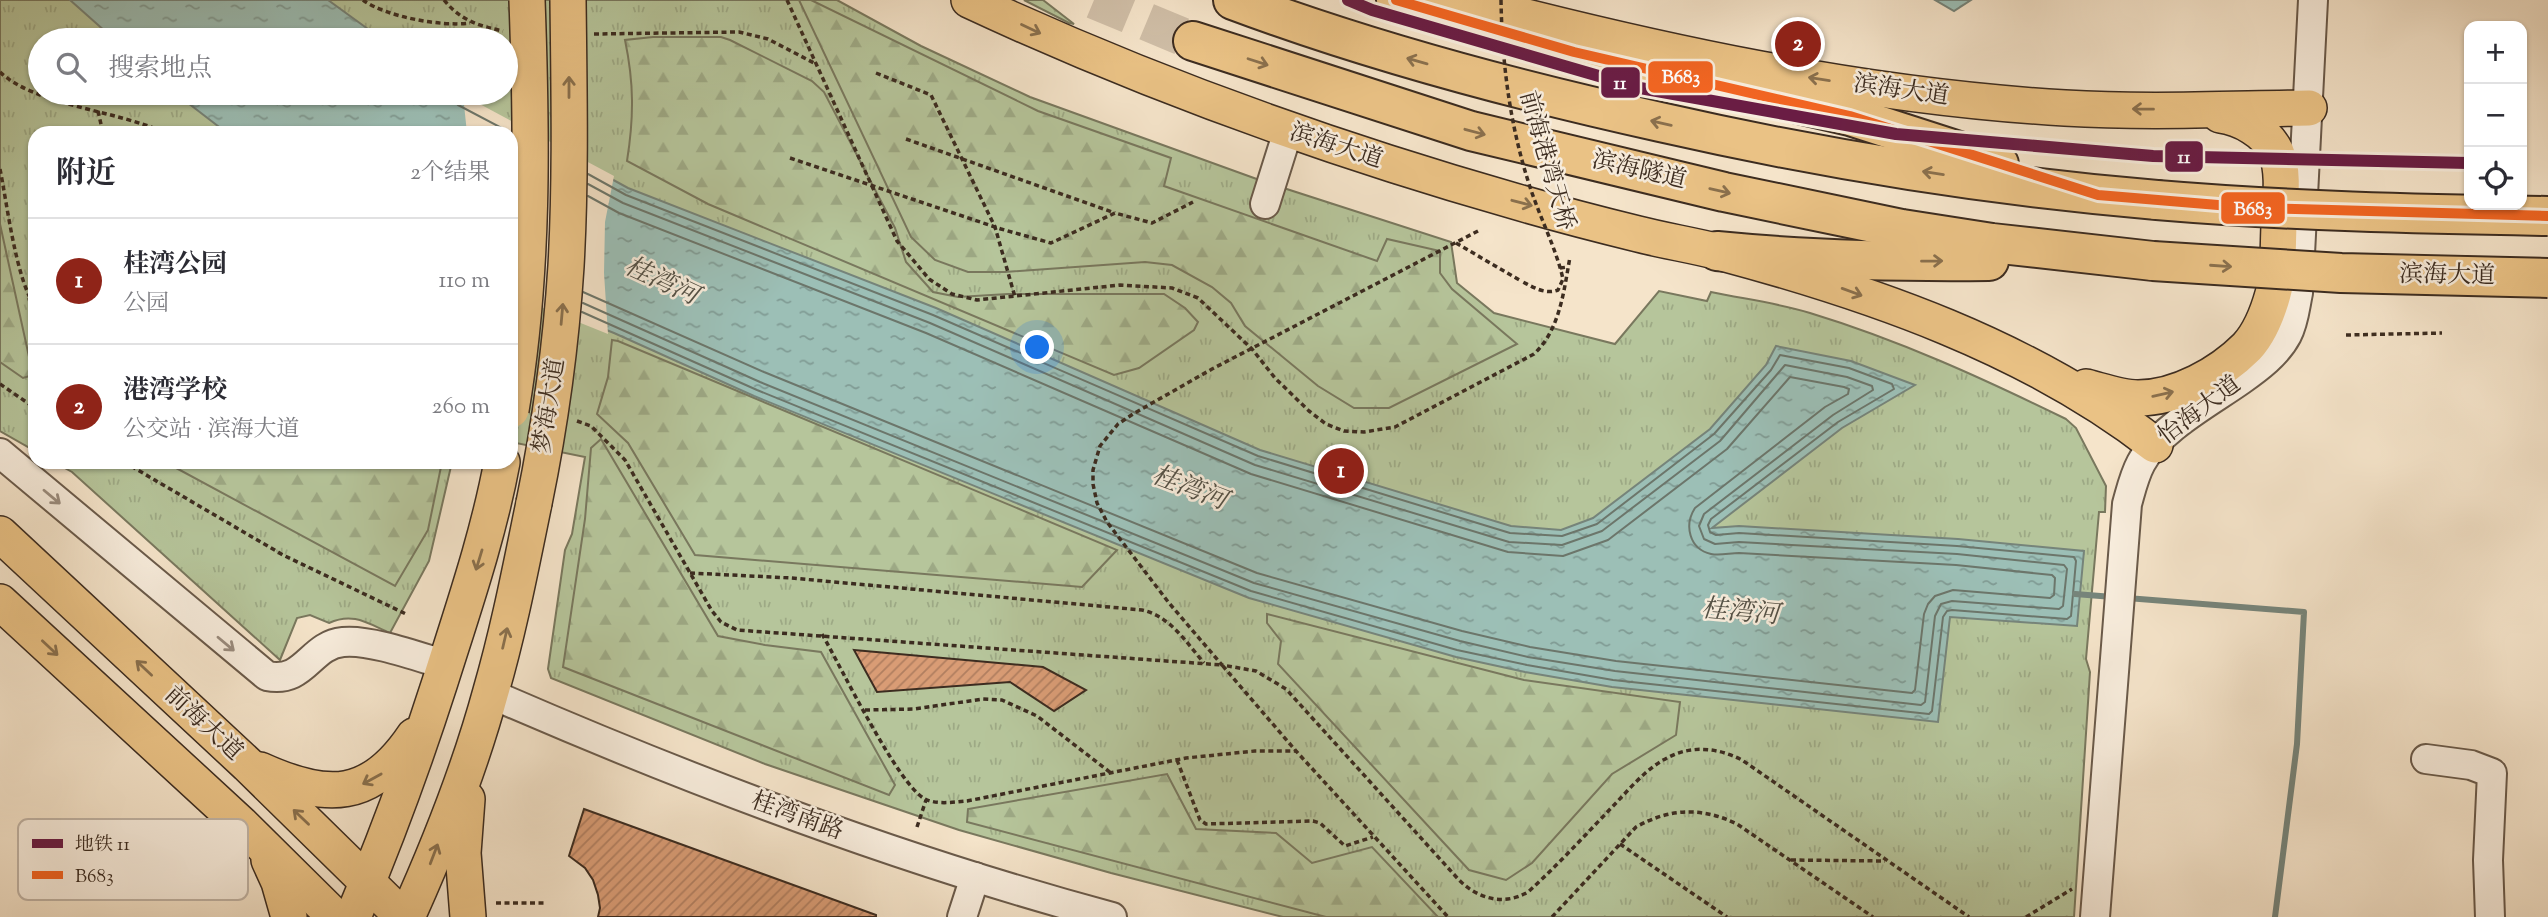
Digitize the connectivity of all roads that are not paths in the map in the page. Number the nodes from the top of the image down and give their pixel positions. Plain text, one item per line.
1 (527, 0) edge
2 (568, 0) edge
3 (969, 0) edge
4 (1233, 0) edge
5 (1396, 0) edge
6 (2313, 0) edge
7 (1479, 1) edge
8 (1193, 41) tunnel mouth
9 (2309, 108) junction
10 (2191, 110) junction
11 (1289, 131) junction
12 (2098, 195) junction
13 (1265, 204) dead end
14 (2548, 216) edge
15 (1717, 251) junction
16 (2096, 256) junction
17 (2548, 278) edge
18 (518, 360) edge
19 (2049, 376) junction
20 (2155, 445) junction
21 (0, 453) edge
22 (499, 478) edge
23 (0, 534) edge
24 (0, 602) edge
25 (442, 675) junction
26 (491, 694) junction
27 (472, 752) junction
28 (2426, 759) dead end
29 (248, 765) junction
30 (236, 819) edge
31 (248, 831) edge
32 (248, 833) edge
33 (975, 877) junction
34 (368, 881) junction
35 (482, 910) edge
36 (289, 917) edge
37 (335, 917) edge
38 (353, 917) edge
39 (405, 917) edge
40 (962, 917) edge
41 (1112, 917) edge
42 (2095, 917) edge
43 (2490, 917) edge

1 - 18 main road, 梦海大道, bridge
26 -> 2 main road, 梦海大道, bridge
3 -> 11 main road, 滨海大道
12 -> 4 highway
5 - 12 highway
6 - 9 street, 怡海大道
10 -> 7 main road, 滨海大道
8 -> 16 highway, 滨海隧道
9 - 10 main road, 滨海大道
9 - 20 street, 怡海大道
19 -> 10 main road
11 - 13 street
11 -> 15 main road, 滨海大道
12 - 14 highway, bridge
15 -> 16 highway
15 -> 19 main road, 滨海大道
16 -> 17 highway, 滨海大道, bridge
19 - 20 main road
20 - 42 street, 怡海大道
21 -> 25 street
22 -> 25 main road
29 -> 23 main road, 前海大道
24 -> 30 main road, 前海大道
25 -> 29 main road
25 - 34 main road
26 - 27 main road, 梦海大道
26 - 33 street, 桂湾南路
27 - 35 main road
39 -> 27 main road, 梦海大道
28 - 43 street
34 -> 29 main road, 前海大道
31 - 37 main road, 前海大道
32 - 36 main road
33 - 40 street
33 - 41 street, 桂湾南路
34 - 38 main road
34 - 39 main road, 前海大道

